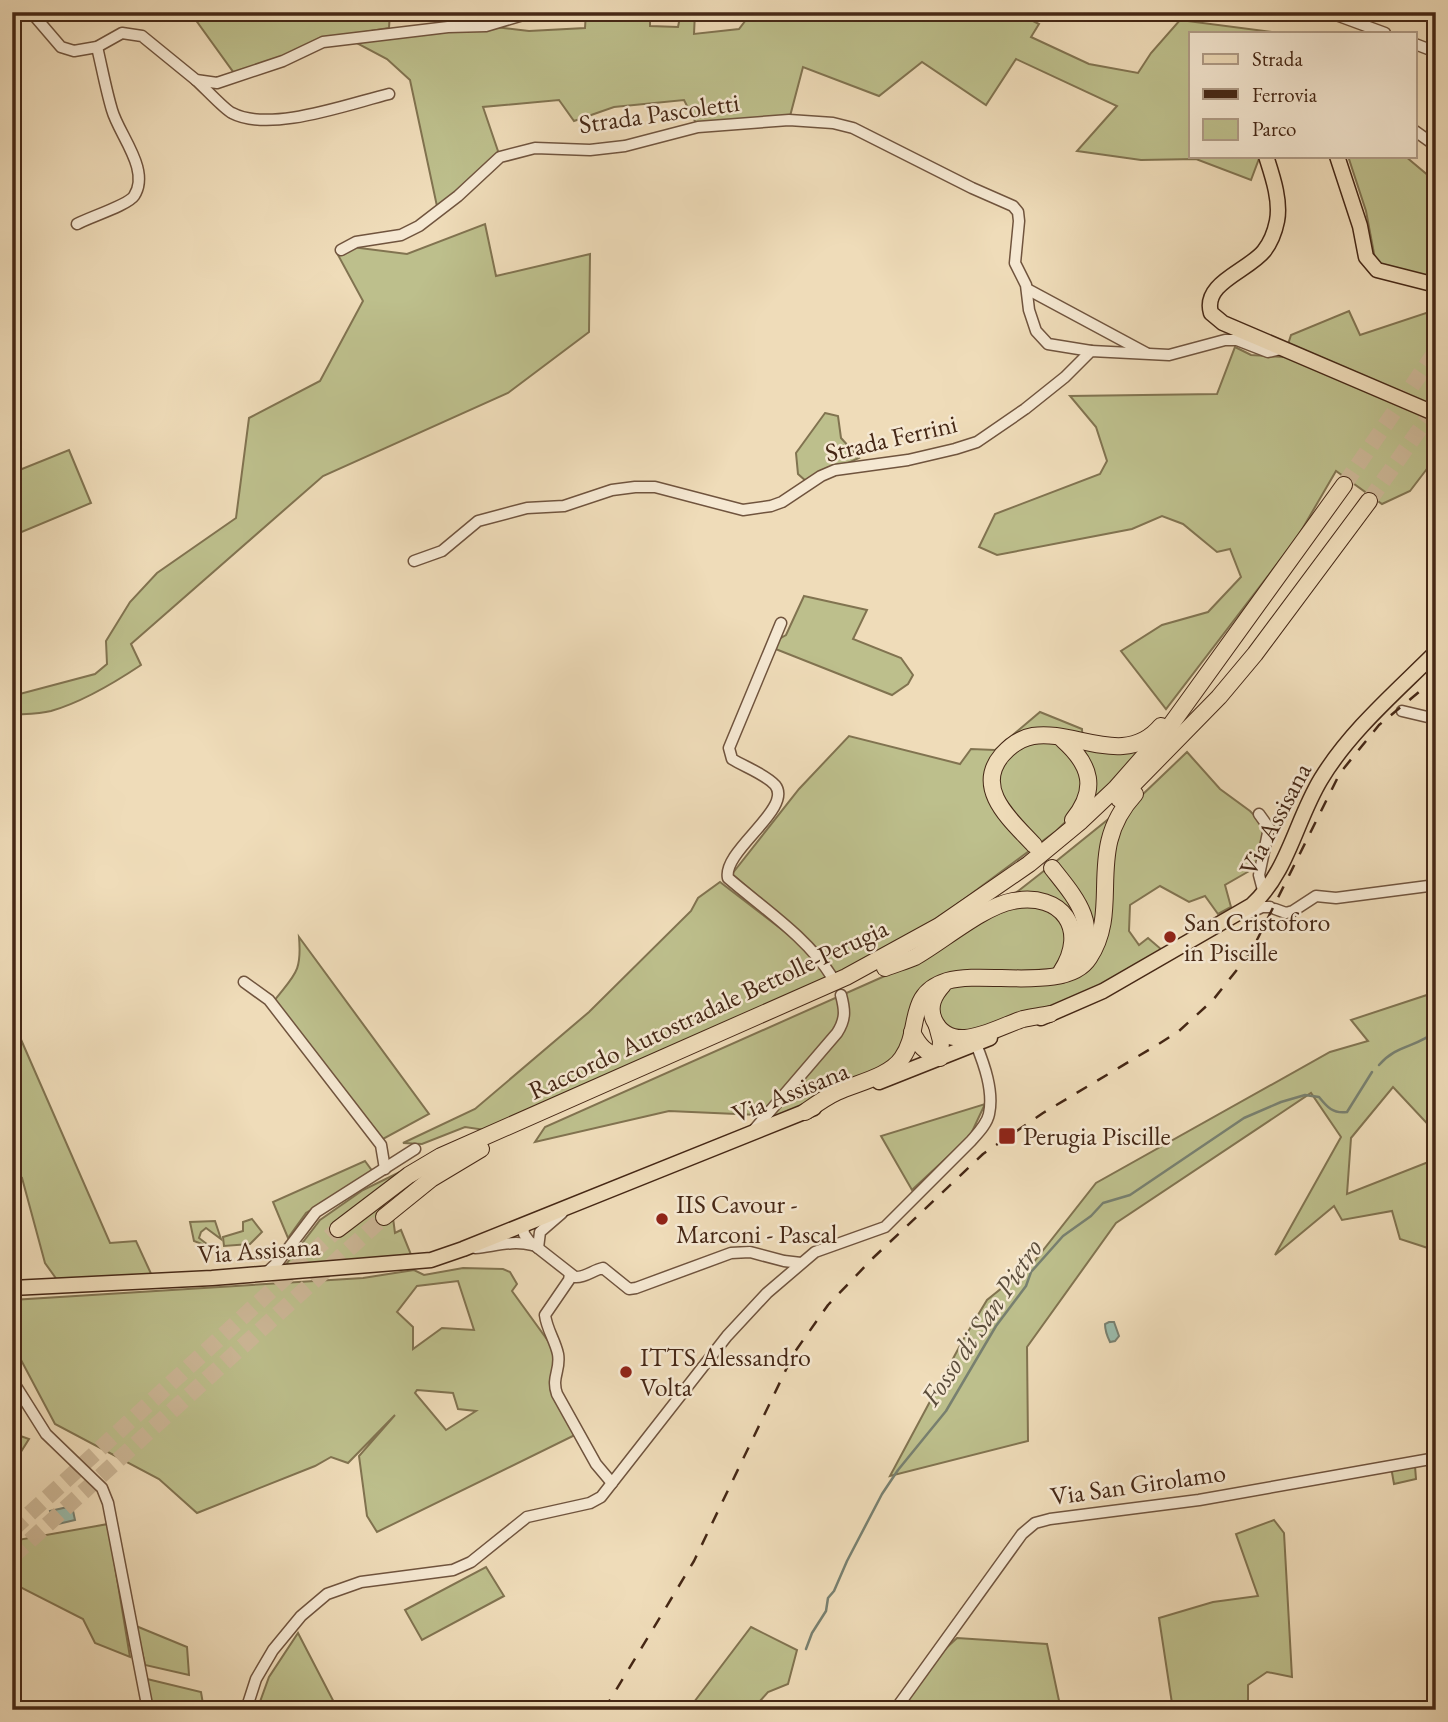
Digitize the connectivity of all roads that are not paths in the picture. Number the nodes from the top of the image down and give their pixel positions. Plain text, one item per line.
1 (31, 12) edge
2 (533, 12) edge
3 (1328, 12) edge
4 (1382, 32) edge
5 (1416, 44) edge
6 (97, 47) junction
7 (1436, 52) edge
8 (195, 80) junction
9 (389, 94) dead end
10 (1416, 132) edge
11 (1436, 146) edge
12 (1266, 158) edge
13 (1338, 158) edge
14 (77, 224) dead end
15 (341, 250) dead end
16 (1436, 285) edge
17 (1027, 289) junction
18 (1285, 348) junction
19 (1091, 351) junction
20 (1148, 354) junction
21 (1436, 414) edge
22 (1345, 485) tunnel mouth
23 (1368, 501) tunnel mouth
24 (414, 561) dead end
25 (1262, 598) junction
26 (781, 622) dead end
27 (1436, 652) edge
28 (1219, 697) junction
29 (1397, 704) junction
30 (1436, 719) edge
31 (1061, 738) junction
32 (1259, 814) dead end
33 (1034, 845) dead end
34 (1052, 868) dead end
35 (1436, 885) edge
36 (987, 894) junction
37 (1270, 903) junction
38 (885, 968) junction
39 (1057, 974) junction
40 (832, 977) dead end
41 (946, 981) junction
42 (244, 982) dead end
43 (841, 995) dead end
44 (1050, 1014) junction
45 (937, 1026) junction
46 (912, 1032) junction
47 (976, 1044) junction
48 (702, 1046) junction
49 (940, 1058) junction
50 (560, 1109) junction
51 (805, 1112) junction
52 (749, 1135) junction
53 (415, 1149) dead end
54 (385, 1169) junction
55 (585, 1200) junction
56 (384, 1217) tunnel mouth
57 (524, 1224) junction
58 (338, 1229) tunnel mouth
59 (538, 1248) junction
60 (463, 1249) junction
61 (801, 1263) junction
62 (570, 1274) junction
63 (264, 1275) junction
64 (12, 1288) edge
65 (12, 1380) edge
66 (1436, 1458) edge
67 (612, 1483) junction
68 (148, 1710) edge
69 (246, 1710) edge
70 (895, 1710) edge

1 - 6 street
2 - 8 street
3 - 4 street
5 - 7 street
6 - 8 street
6 - 14 street
8 - 9 street
10 - 11 street
12 - 18 main road
13 - 16 main road
15 - 17 street, Strada Pascoletti
17 - 19 street, Strada Pascoletti
17 - 20 street
18 - 20 street
18 - 21 main road
19 - 20 street
19 - 24 street, Strada Ferrini
22 - 25 highway, Raccordo Autostradale Bettolle-Perugia
23 - 28 highway
25 - 31 highway
25 - 36 highway, Raccordo Autostradale Bettolle-Perugia
26 - 40 street
27 - 29 main road, Via Assisana
28 - 38 highway
28 - 39 highway
29 - 30 street
29 - 37 main road, Via Assisana
31 - 33 highway
31 - 36 highway
32 - 37 street
34 - 39 highway
35 - 37 street
36 - 48 highway, Raccordo Autostradale Bettolle-Perugia
37 - 44 main road, Via Assisana
38 - 39 highway
38 - 48 highway
39 - 41 highway
41 - 45 highway
41 - 46 highway
42 - 54 street
43 - 52 street
44 - 45 highway
44 - 47 main road, Via Assisana
45 - 49 highway
46 - 49 highway
46 - 51 highway
47 - 49 main road, Via Assisana
47 - 61 street
48 - 50 highway
49 - 51 main road, Via Assisana
50 - 56 highway
50 - 58 highway, Raccordo Autostradale Bettolle-Perugia
51 - 52 main road, Via Assisana
52 - 55 main road, Via Assisana
53 - 54 street
54 - 63 street
55 - 57 main road, Via Assisana
55 - 59 street
57 - 59 street
57 - 60 main road, Via Assisana
59 - 60 street
59 - 62 street
60 - 63 main road, Via Assisana
61 - 62 street
61 - 67 street
62 - 67 street
63 - 64 main road, Via Assisana
65 - 68 street
66 - 70 street, Via San Girolamo
67 - 69 street

